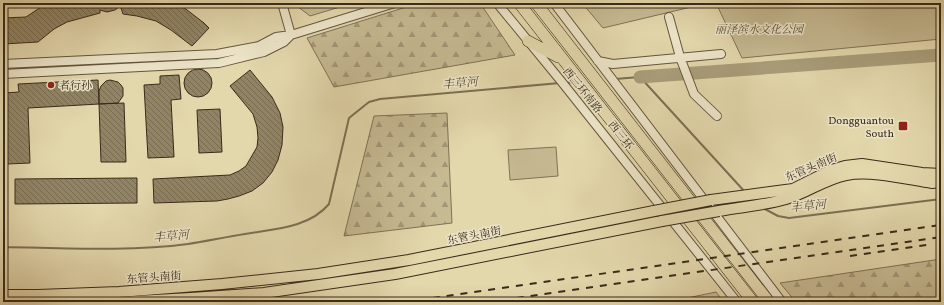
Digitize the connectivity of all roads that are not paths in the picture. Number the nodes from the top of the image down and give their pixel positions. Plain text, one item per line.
1 (282, 3) edge
2 (395, 3) edge
3 (497, 3) edge
4 (519, 3) edge
5 (536, 3) edge
6 (546, 3) edge
7 (554, 3) edge
8 (669, 17) dead end
9 (556, 28) junction
10 (290, 35) junction
11 (528, 41) junction
12 (721, 54) dead end
13 (680, 57) junction
14 (562, 59) junction
15 (64, 61) junction
16 (598, 61) junction
17 (3, 64) edge
18 (64, 71) junction
19 (3, 74) edge
20 (717, 116) dead end
21 (941, 174) edge
22 (941, 182) edge
23 (763, 198) junction
24 (3, 295) edge
25 (119, 302) edge
26 (737, 302) edge
27 (753, 302) edge
28 (769, 302) edge
29 (782, 302) edge

1 - 10 street
2 - 10 street
3 - 11 street, 西三环南路
4 - 14 highway, 西三环
5 - 9 highway, 西三环
6 - 9 highway
7 - 16 street
8 - 13 street
9 - 28 highway, 西三环
10 - 15 street
10 - 18 street
11 - 14 highway
11 - 26 street, 西三环南路
12 - 13 street
13 - 16 street
13 - 20 street
14 - 27 highway, 西三环
15 - 17 street
15 - 18 street
16 - 29 street
18 - 19 street
21 - 23 main road, 东管头南街
22 - 23 main road, 东管头南街
23 - 24 main road, 东管头南街, bridge
23 - 25 main road, 东管头南街, bridge

